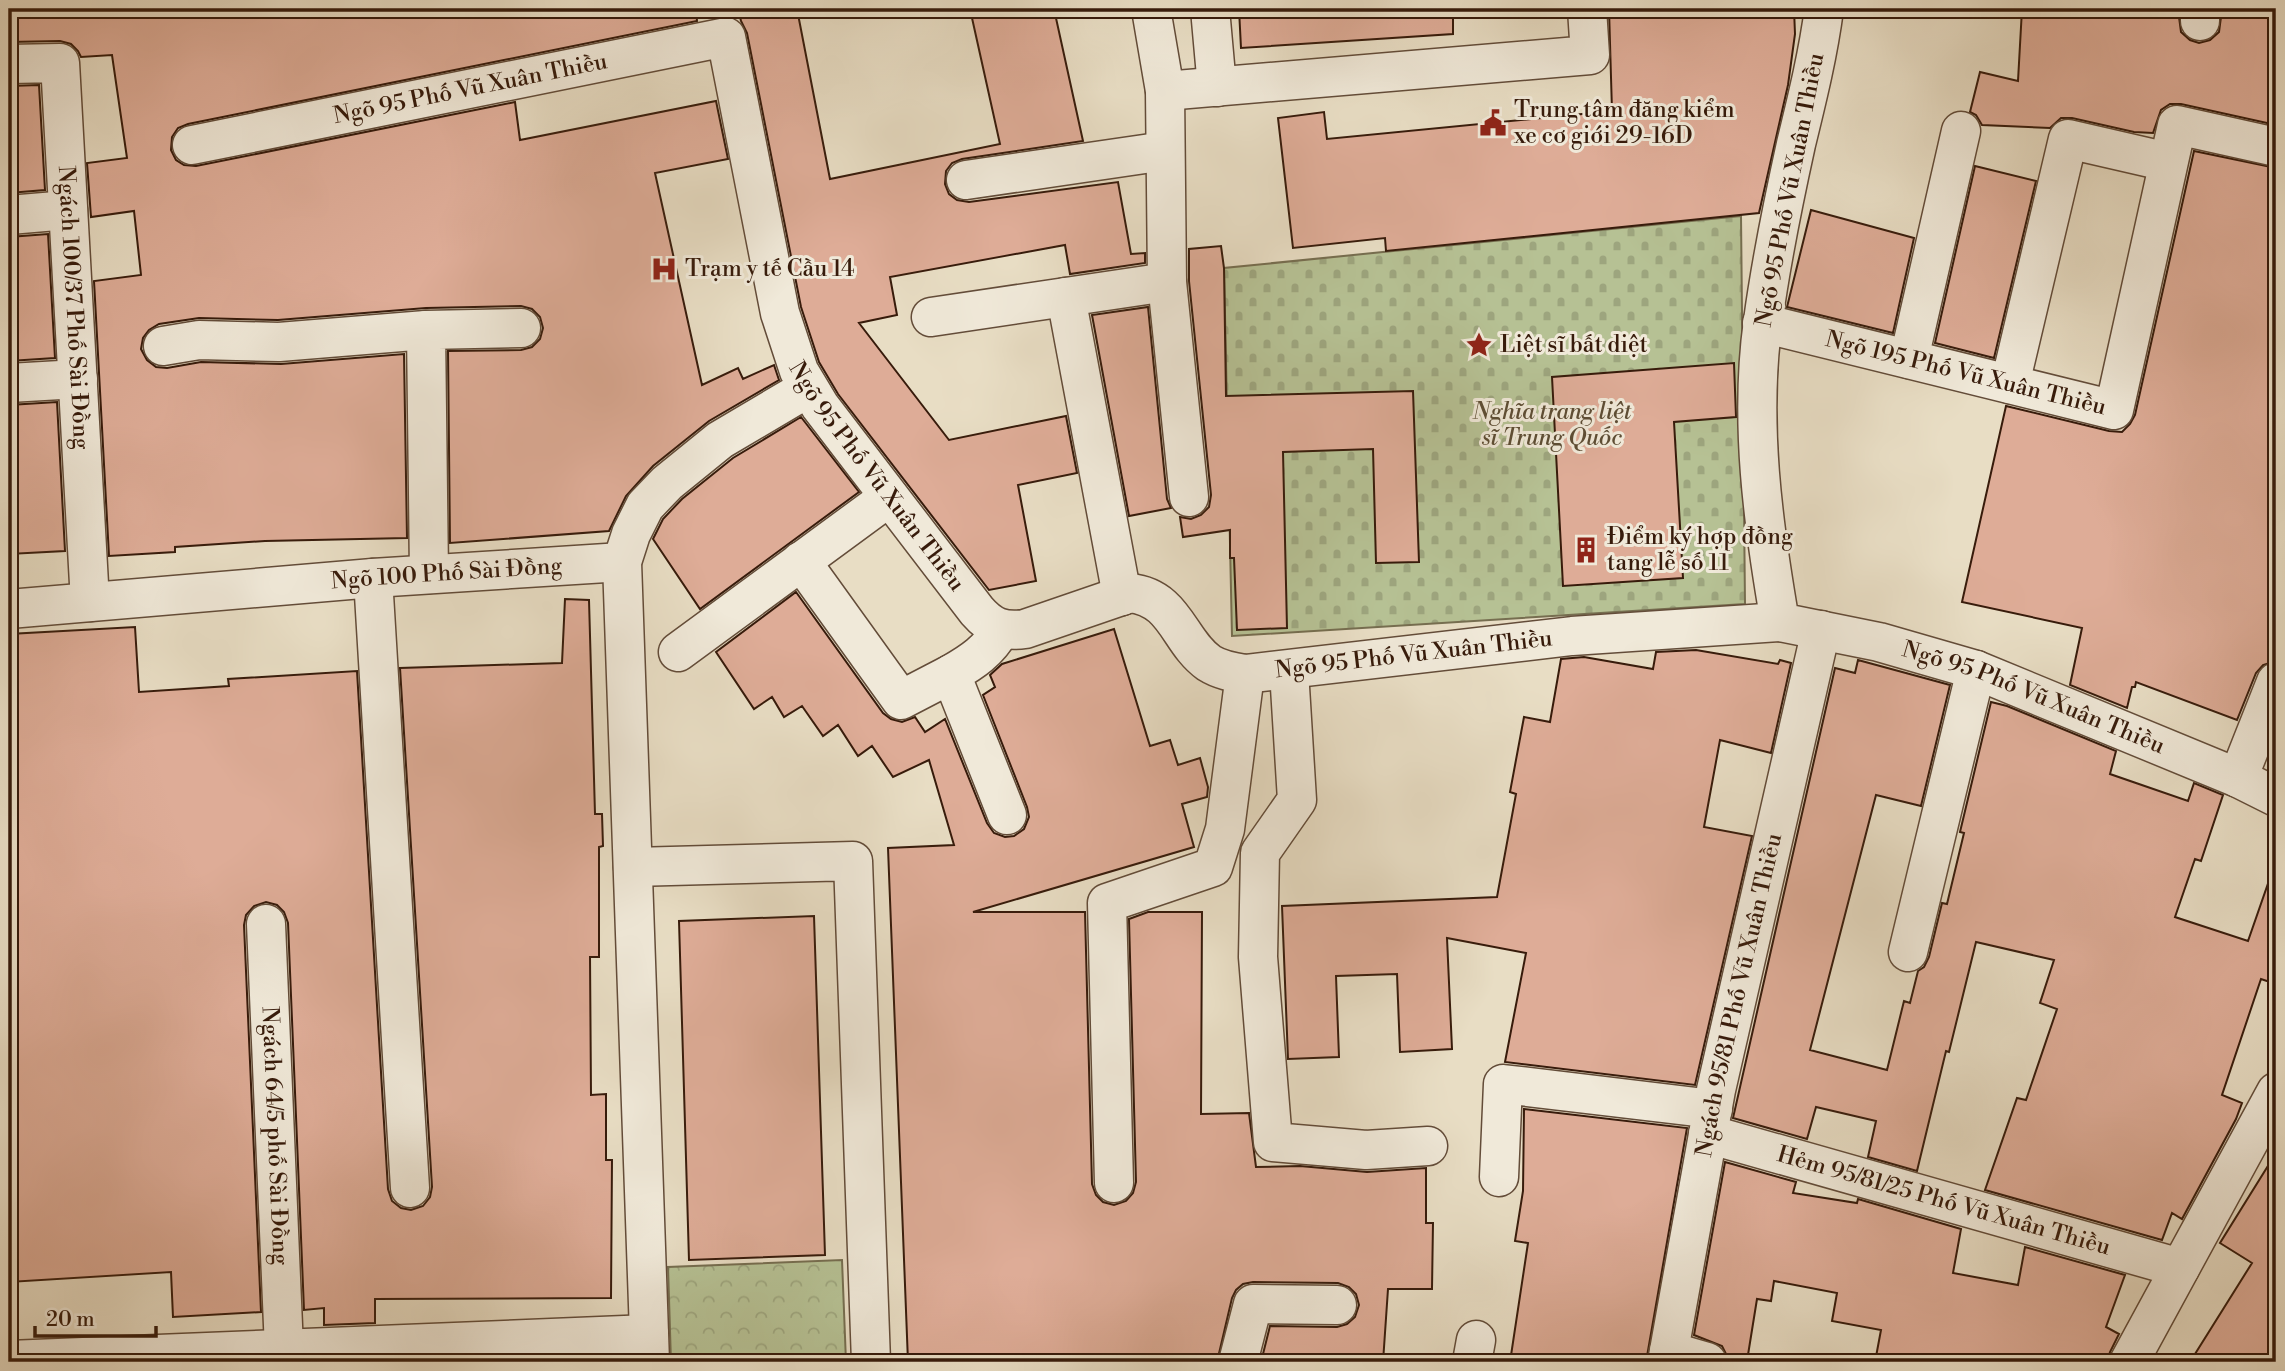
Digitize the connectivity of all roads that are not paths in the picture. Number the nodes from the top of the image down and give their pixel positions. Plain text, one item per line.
1 (1151, 9) edge
2 (1210, 9) edge
3 (1587, 9) edge
4 (1824, 9) edge
5 (9, 64) edge
6 (1217, 87) junction
7 (1165, 91) junction
8 (1961, 131) dead end
9 (192, 145) dead end
10 (2276, 147) edge
11 (1165, 151) junction
12 (2168, 162) junction
13 (966, 180) dead end
14 (68, 210) junction
15 (9, 215) edge
16 (1167, 282) junction
17 (1066, 297) junction
18 (931, 317) dead end
19 (1762, 323) junction
20 (521, 328) dead end
21 (426, 330) junction
22 (163, 346) dead end
23 (1909, 359) junction
24 (78, 379) junction
25 (9, 383) edge
26 (2010, 384) junction
27 (808, 388) junction
28 (889, 497) junction
29 (1189, 497) dead end
30 (801, 561) junction
31 (622, 562) junction
32 (429, 574) junction
33 (373, 578) junction
34 (1122, 596) junction
35 (90, 602) junction
36 (9, 609) edge
37 (1780, 622) junction
38 (1001, 629) junction
39 (1821, 630) junction
40 (678, 652) dead end
41 (1976, 670) junction
42 (1289, 671) junction
43 (951, 674) junction
44 (1245, 674) junction
45 (2276, 682) edge
46 (2238, 778) junction
47 (2276, 797) edge
48 (1007, 815) dead end
49 (633, 867) junction
50 (266, 924) dead end
51 (1908, 953) dead end
52 (2276, 1092) edge
53 (1710, 1121) junction
54 (1428, 1146) dead end
55 (1499, 1177) dead end
56 (1114, 1183) dead end
57 (410, 1188) dead end
58 (2180, 1268) junction
59 (1337, 1305) dead end
60 (650, 1348) edge
61 (284, 1349) junction
62 (192, 1357) edge
63 (1668, 1357) edge
64 (9, 1360) edge
65 (871, 1362) edge
66 (1238, 1362) edge
67 (1707, 1362) edge
68 (2129, 1362) edge

1 - 7 street
2 - 6 street
3 - 6 street
4 - 19 street, Ngõ 95 Phố Vũ Xuân Thiều
5 - 14 street, Ngách 100/37 Phố Sài Đồng
6 - 7 street
7 - 11 street
8 - 23 street
9 - 27 street, Ngõ 95 Phố Vũ Xuân Thiều
10 - 12 street, Ngõ 195 Phố Vũ Xuân Thiều
11 - 13 street
11 - 16 street
12 - 26 street
12 - 26 street, Ngõ 195 Phố Vũ Xuân Thiều
14 - 15 street
14 - 24 street, Ngách 100/37 Phố Sài Đồng
16 - 17 street
16 - 29 street
17 - 18 street
17 - 34 street
19 - 23 street, Ngõ 195 Phố Vũ Xuân Thiều
19 - 37 street, Ngõ 95 Phố Vũ Xuân Thiều
20 - 21 street
21 - 22 street
21 - 32 street
23 - 26 street, Ngõ 195 Phố Vũ Xuân Thiều
24 - 25 street
24 - 35 street, Ngách 100/37 Phố Sài Đồng
27 - 28 street, Ngõ 95 Phố Vũ Xuân Thiều
27 - 31 street
28 - 30 street
28 - 38 street, Ngõ 95 Phố Vũ Xuân Thiều
30 - 40 street
30 - 43 street
31 - 32 street, Ngõ 100 Phố Sài Đồng
31 - 49 street
32 - 33 street, Ngõ 100 Phố Sài Đồng
33 - 35 street, Ngõ 100 Phố Sài Đồng
33 - 57 street
34 - 38 street, Ngõ 95 Phố Vũ Xuân Thiều
34 - 44 street, Ngõ 95 Phố Vũ Xuân Thiều
35 - 36 street, Ngõ 100 Phố Sài Đồng
37 - 39 street, Ngõ 95 Phố Vũ Xuân Thiều
37 - 42 street, Ngõ 95 Phố Vũ Xuân Thiều
38 - 43 street
39 - 41 street, Ngõ 95 Phố Vũ Xuân Thiều
39 - 53 street, Ngách 95/81 Phố Vũ Xuân Thiều
41 - 46 street, Ngõ 95 Phố Vũ Xuân Thiều
41 - 51 street
42 - 44 street, Ngõ 95 Phố Vũ Xuân Thiều
42 - 54 street
43 - 48 street
44 - 56 street
45 - 46 street
46 - 47 street, Ngõ 95 Phố Vũ Xuân Thiều
49 - 60 street
49 - 65 street
50 - 61 street, Ngách 64/5 phố Sài Đồng
52 - 58 street
53 - 55 street, Hẻm 95/81/25 Phố Vũ Xuân Thiều
53 - 58 street, Hẻm 95/81/25 Phố Vũ Xuân Thiều
53 - 63 street, Ngách 95/81 Phố Vũ Xuân Thiều
58 - 68 street
59 - 66 street
60 - 61 street
61 - 62 street
62 - 64 street
63 - 67 street

